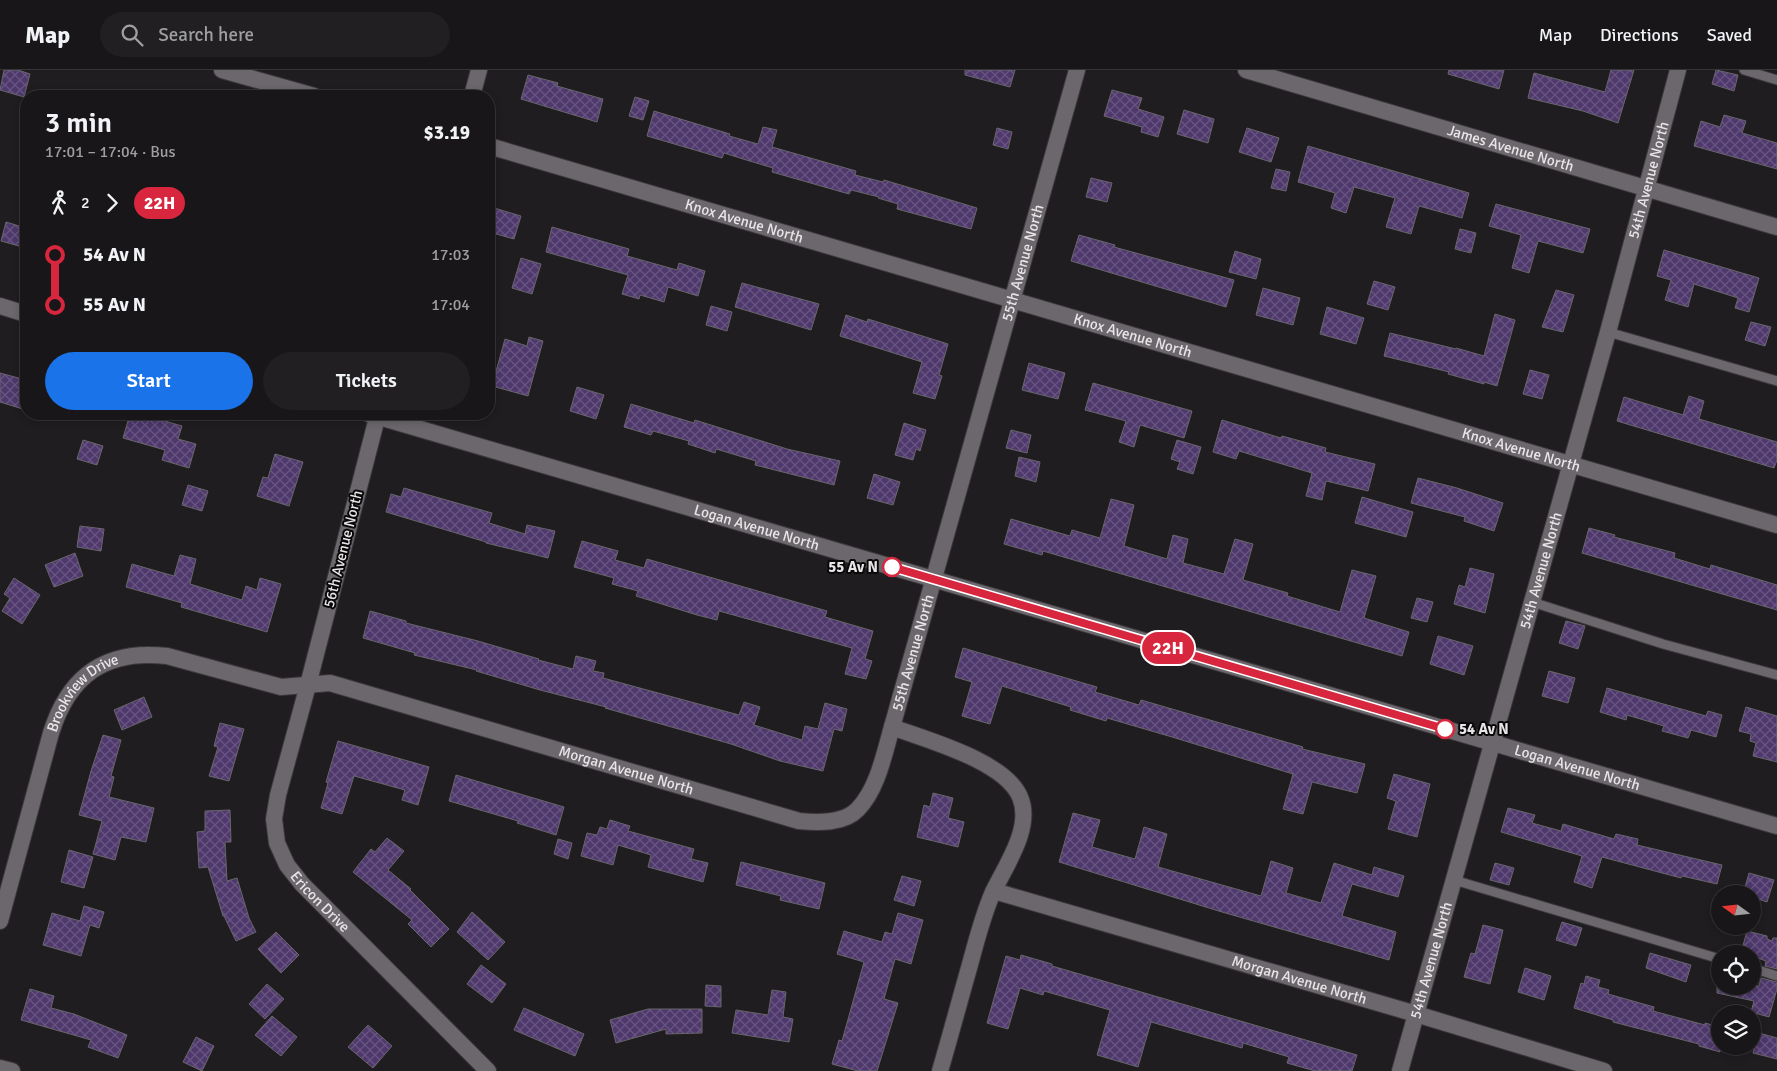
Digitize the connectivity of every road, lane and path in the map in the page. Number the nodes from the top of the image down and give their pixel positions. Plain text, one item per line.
1 (222, 70) edge
2 (479, 70) edge
3 (1076, 70) edge
4 (1246, 70) edge
5 (1678, 70) edge
6 (1744, 70) edge
7 (1777, 80) edge
8 (293, 90) edge
9 (474, 90) edge
10 (495, 148) edge
11 (1645, 188) junction
12 (1777, 227) edge
13 (1012, 301) junction
14 (0, 306) edge
15 (20, 312) edge
16 (1608, 332) junction
17 (1777, 381) edge
18 (374, 420) edge
19 (392, 420) edge
20 (1570, 464) junction
21 (1777, 525) edge
22 (935, 580) junction
23 (1532, 602) junction
24 (1777, 675) edge
25 (308, 685) junction
26 (892, 727) junction
27 (1492, 743) junction
28 (1777, 826) edge
29 (1454, 880) junction
30 (994, 891) junction
31 (0, 921) edge
32 (1711, 956) edge
33 (1761, 971) edge
34 (1777, 976) edge
35 (1416, 1014) junction
36 (0, 1068) edge
37 (12, 1071) edge
38 (488, 1071) edge
39 (940, 1071) edge
40 (1400, 1071) edge
41 (1604, 1071) edge

1 - 8 street
2 - 9 street
3 - 13 street, 55th Avenue North
4 - 11 street, James Avenue North
5 - 11 street, 54th Avenue North
6 - 7 lane
10 - 13 street, Knox Avenue North
11 - 12 street, James Avenue North
11 - 16 street, 54th Avenue North
13 - 20 street, Knox Avenue North
13 - 22 street, 55th Avenue North
14 - 15 street
16 - 17 lane
16 - 20 street, 54th Avenue North
18 - 25 street, 56th Avenue North
19 - 22 street, Logan Avenue North
20 - 21 street, Knox Avenue North
20 - 23 street, 54th Avenue North
22 - 26 street, 55th Avenue North
22 - 27 street, Logan Avenue North
23 - 24 lane
23 - 27 street, 54th Avenue North
25 - 26 street, Morgan Avenue North
25 - 31 street, Brookview Drive
25 - 38 street, Ericon Drive
26 - 30 street, 55th Avenue North
27 - 28 street, Logan Avenue North
27 - 29 street, 54th Avenue North
29 - 32 lane
29 - 35 street, 54th Avenue North
30 - 35 street, Morgan Avenue North
30 - 39 street, 55th Avenue North
33 - 34 lane
35 - 40 street, 54th Avenue North
35 - 41 street, Morgan Avenue North
36 - 37 street

